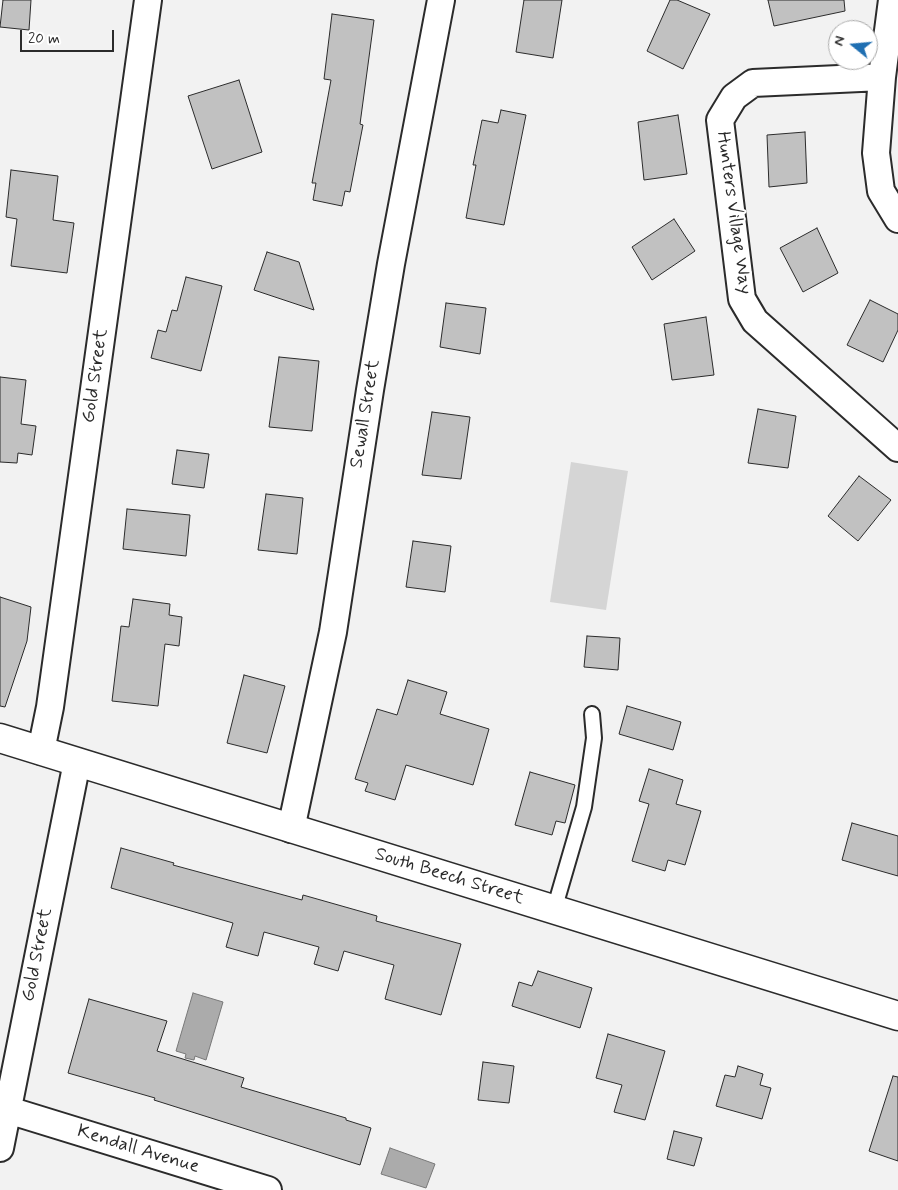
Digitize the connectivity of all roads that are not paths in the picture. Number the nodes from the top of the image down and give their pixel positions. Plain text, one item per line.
1 (148, 0) edge
2 (441, 0) edge
3 (892, 0) edge
4 (882, 77) junction
5 (898, 219) edge
6 (898, 448) edge
7 (592, 714) dead end
8 (0, 738) edge
9 (41, 751) junction
10 (76, 762) junction
11 (291, 828) junction
12 (554, 910) junction
13 (898, 1016) edge
14 (8, 1110) junction
15 (0, 1148) edge
16 (268, 1190) edge

1 - 9 street, Gold Street
2 - 11 street, Sewall Street
3 - 4 street
4 - 5 street
4 - 6 street, Hunters Village Way
7 - 12 lane
8 - 9 street, South Beech Street
9 - 10 street, South Beech Street
10 - 11 street, South Beech Street
10 - 14 street, Gold Street
11 - 12 street, South Beech Street
12 - 13 street, South Beech Street
14 - 15 street, Gold Street
14 - 16 street, Kendall Avenue

